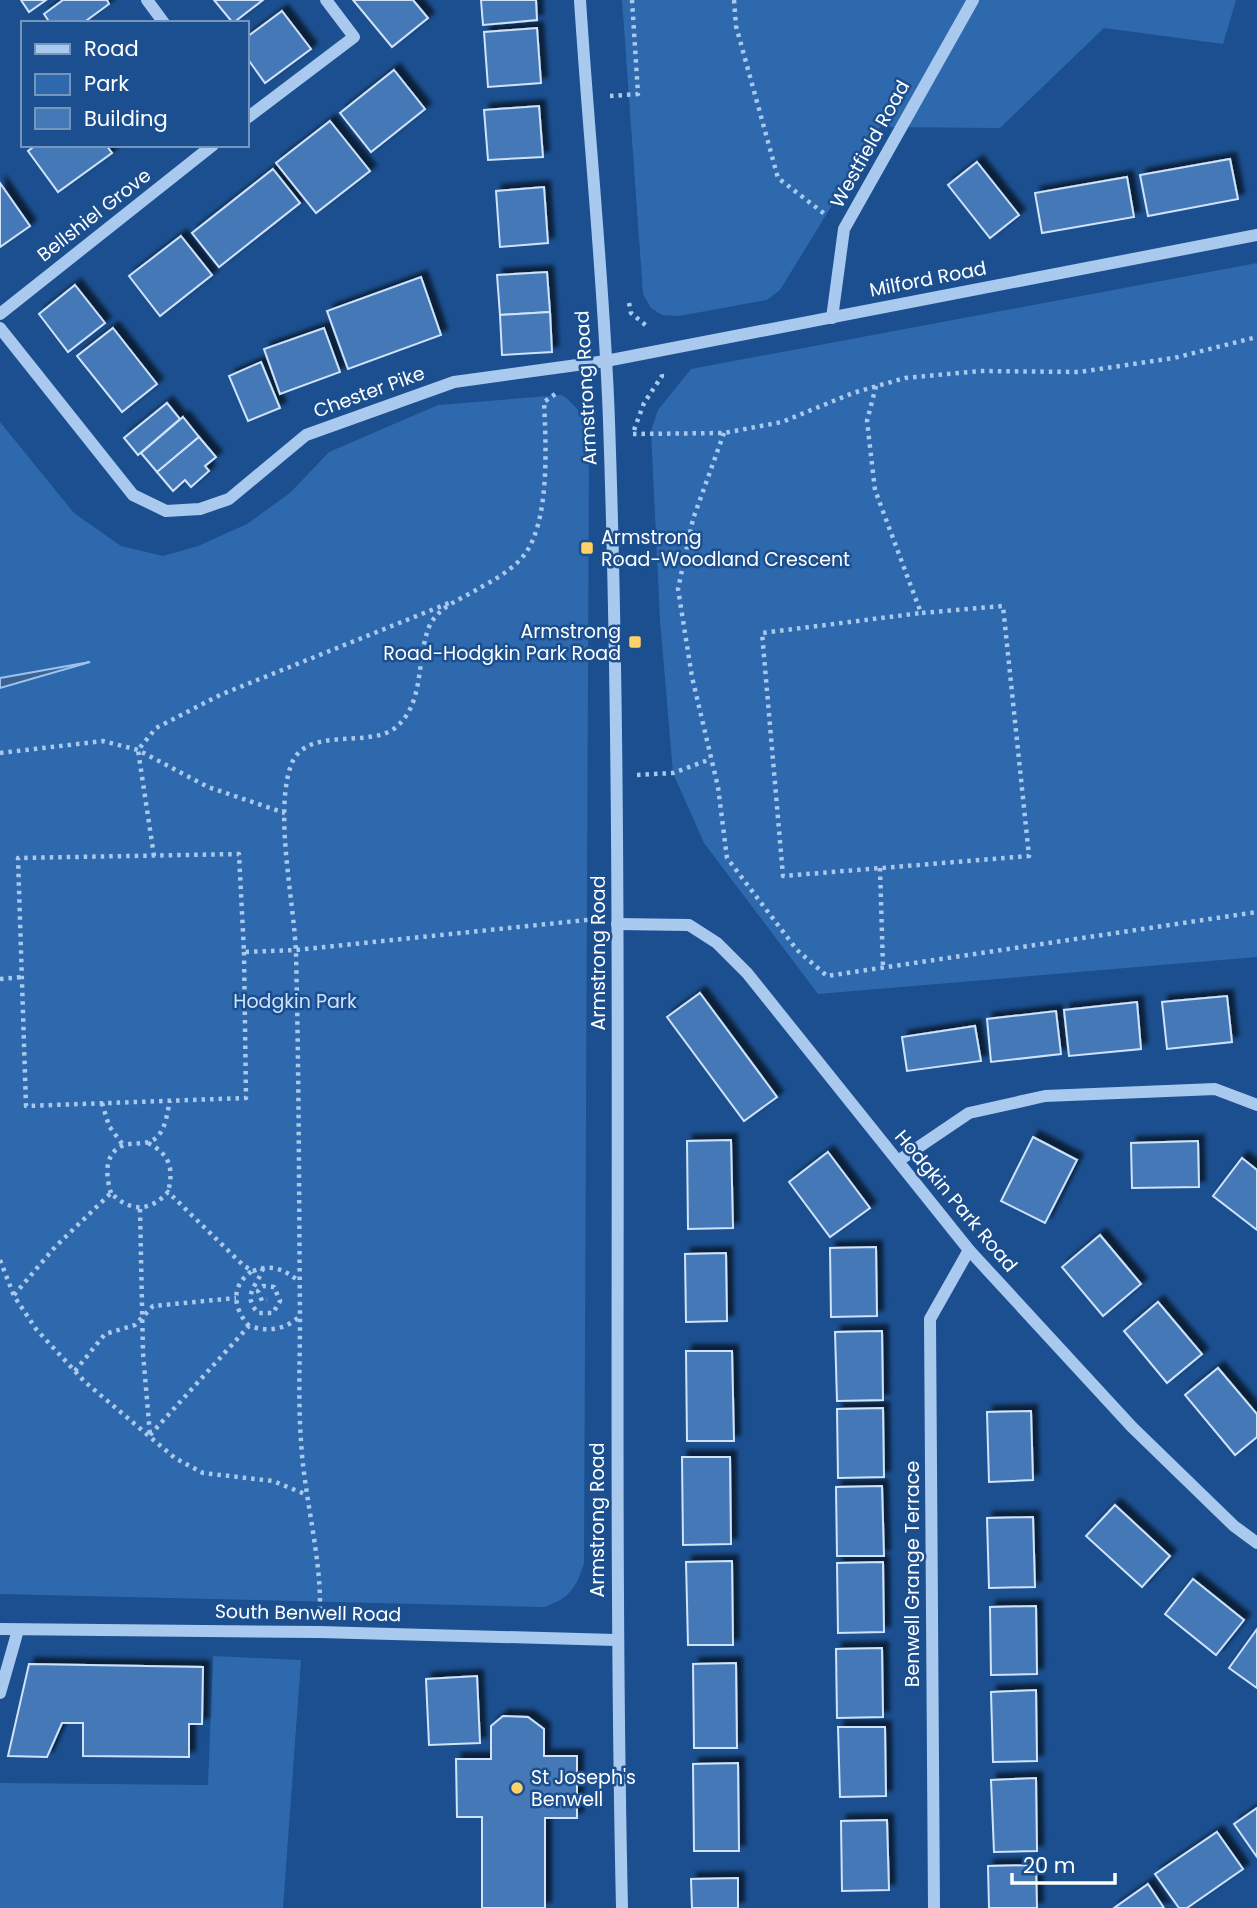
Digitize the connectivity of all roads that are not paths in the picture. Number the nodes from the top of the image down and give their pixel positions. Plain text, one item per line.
1 (147, 0) edge
2 (326, 0) edge
3 (580, 0) edge
4 (973, 0) edge
5 (163, 21) edge
6 (248, 117) edge
7 (209, 147) edge
8 (1257, 234) edge
9 (0, 314) edge
10 (832, 318) junction
11 (0, 328) edge
12 (606, 361) junction
13 (617, 924) junction
14 (1257, 1105) edge
15 (898, 1161) junction
16 (969, 1250) junction
17 (1257, 1543) edge
18 (0, 1629) edge
19 (18, 1630) junction
20 (616, 1640) junction
21 (0, 1693) edge
22 (622, 1908) edge
23 (934, 1908) edge

1 - 5 street
2 - 6 street
3 - 12 street, Armstrong Road
4 - 10 street, Westfield Road
7 - 9 street, Bellshiel Grove
8 - 10 street, Milford Road
10 - 12 street, Milford Road
11 - 12 street, Chester Pike
12 - 13 street, Armstrong Road
13 - 15 street, Hodgkin Park Road
13 - 20 street, Armstrong Road
14 - 15 street
15 - 16 street, Hodgkin Park Road
16 - 17 street, Hodgkin Park Road
16 - 23 street, Benwell Grange Terrace
18 - 19 street, South Benwell Road
19 - 20 street, South Benwell Road
19 - 21 street
20 - 22 street, Armstrong Road

